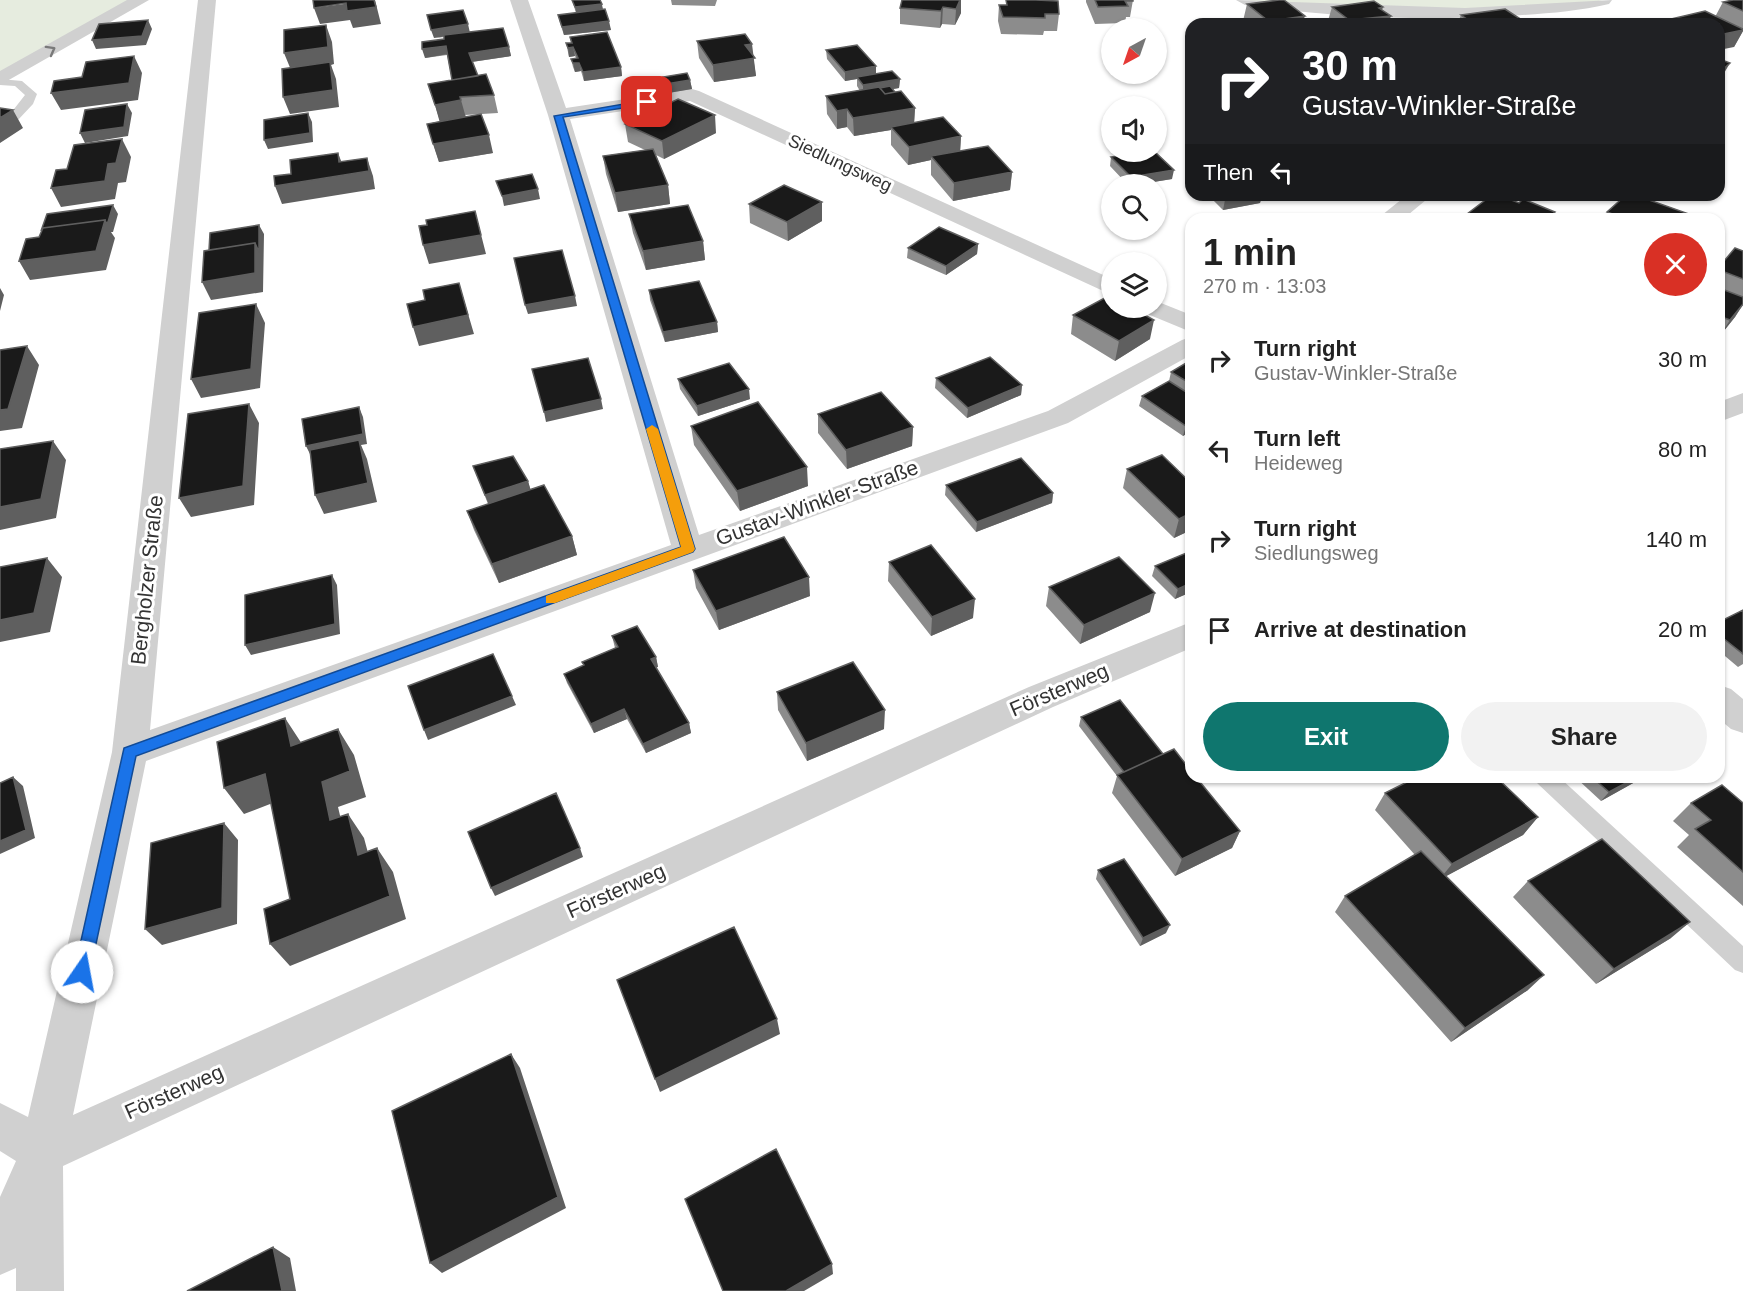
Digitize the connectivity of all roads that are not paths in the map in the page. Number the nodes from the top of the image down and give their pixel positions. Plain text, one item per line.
1 (140, 0) edge
2 (207, 0) edge
3 (519, 0) edge
4 (1245, 0) edge
5 (1603, 0) edge
6 (1573, 16) edge
7 (0, 80) edge
8 (558, 116) junction
9 (13, 118) dead end
10 (1413, 201) edge
11 (1396, 213) edge
12 (1101, 283) edge
13 (1167, 314) edge
14 (1185, 321) edge
15 (1185, 348) edge
16 (1743, 402) edge
17 (1725, 410) edge
18 (688, 549) junction
19 (1185, 637) edge
20 (1725, 704) edge
21 (1743, 719) edge
22 (130, 752) junction
23 (1551, 783) edge
24 (1743, 962) edge
25 (0, 1125) edge
26 (43, 1152) junction
27 (0, 1251) edge
28 (40, 1291) edge

7 -> 1 street
2 - 22 street, Bergholzer Straße
3 - 8 street
4 - 6 street
5 - 6 street
7 - 9 lane
8 - 12 street, Siedlungsweg
8 - 18 street
10 - 11 street
13 - 14 street
15 - 18 street, Gustav-Winkler-Straße
16 - 17 street
18 - 22 street, Gustav-Winkler-Straße
19 - 26 street, Försterweg
20 - 21 street
22 - 26 street, Bergholzer Straße
23 - 24 lane
25 - 26 street
26 - 27 street
26 - 28 street

